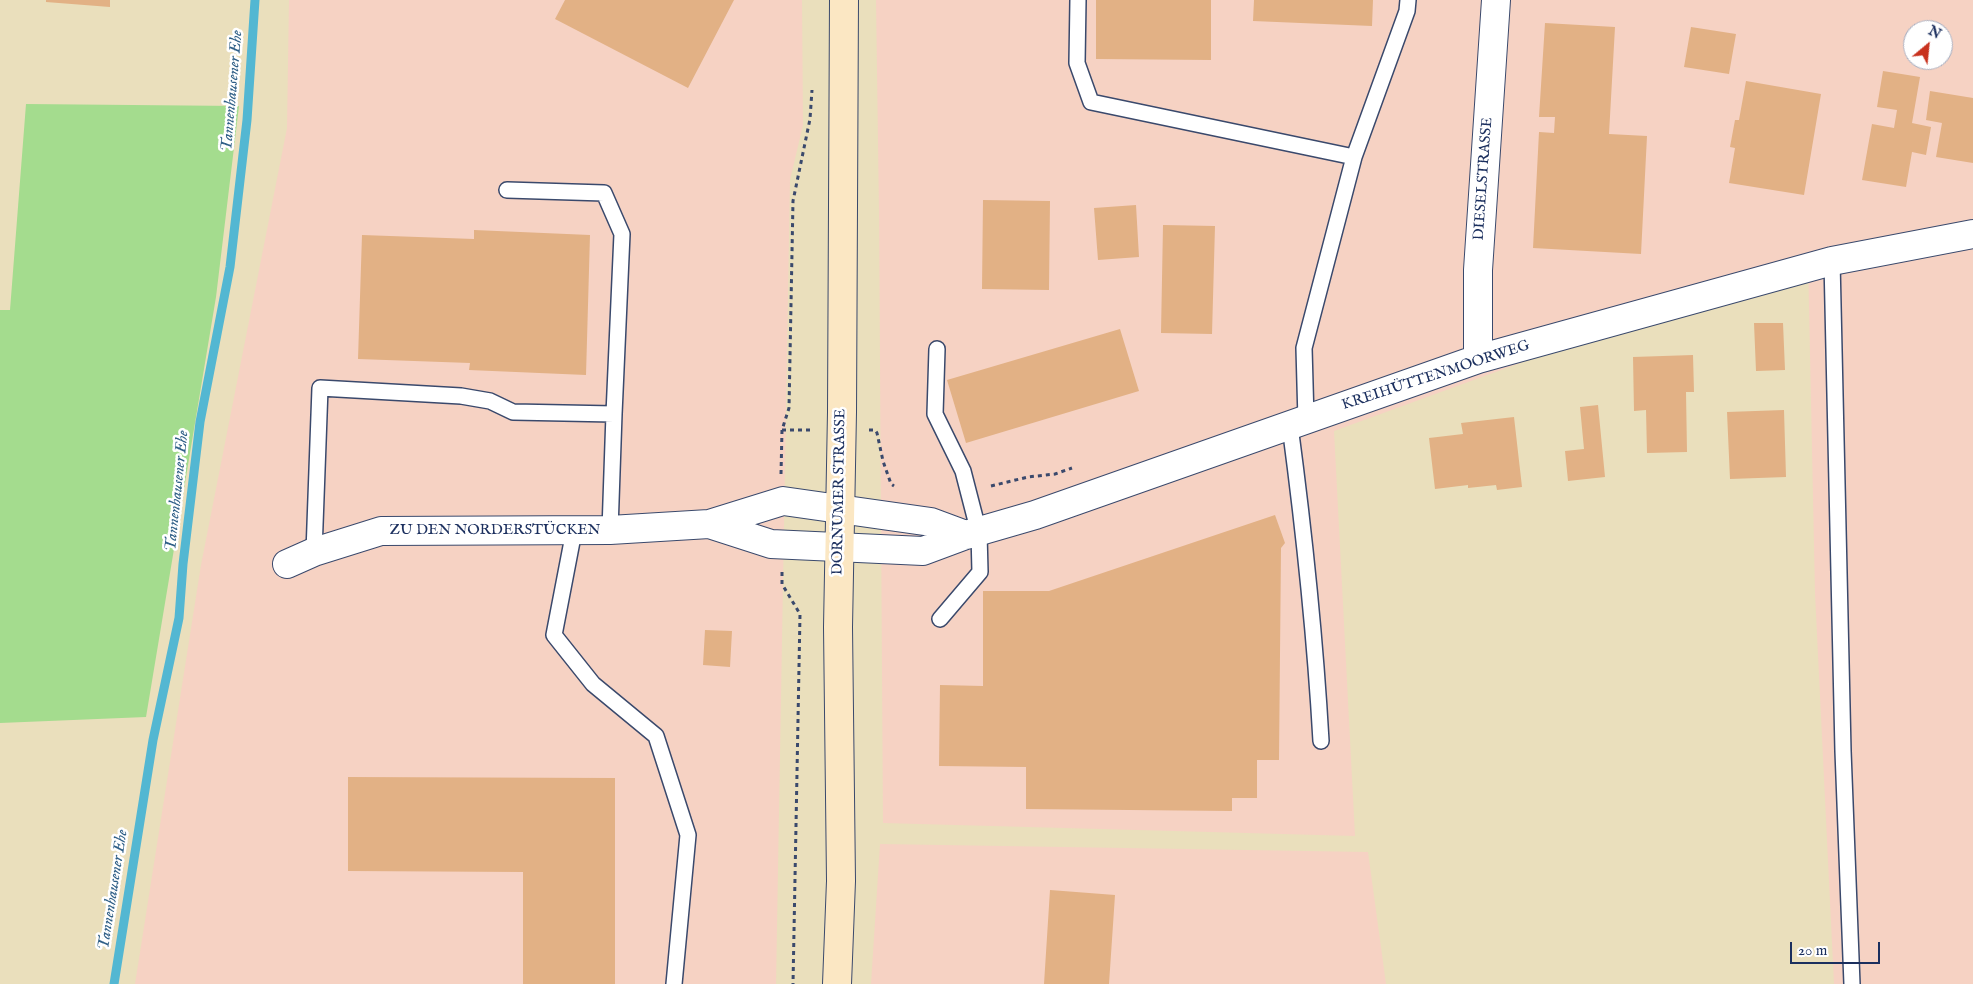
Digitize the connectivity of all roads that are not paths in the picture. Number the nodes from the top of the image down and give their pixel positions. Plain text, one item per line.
1 (844, 0) edge
2 (1078, 0) edge
3 (1408, 0) edge
4 (1496, 0) edge
5 (1354, 157) junction
6 (507, 190) dead end
7 (1973, 234) edge
8 (1832, 261) junction
9 (937, 348) dead end
10 (1478, 359) junction
11 (614, 414) junction
12 (1298, 423) junction
13 (840, 510) junction
14 (709, 524) junction
15 (610, 530) junction
16 (574, 531) junction
17 (972, 534) junction
18 (839, 546) junction
19 (314, 552) junction
20 (287, 564) dead end
21 (940, 619) dead end
22 (1321, 741) dead end
23 (674, 984) edge
24 (837, 984) edge
25 (1852, 984) edge

1 - 13 main road, DORNUMER STRASSE
2 - 5 lane
3 - 5 lane
4 - 10 street, DIESELSTRASSE
5 - 12 lane
6 - 11 lane
7 - 8 street, KREIHÜTTENMOORWEG
8 - 10 street, KREIHÜTTENMOORWEG
8 - 25 lane
9 - 17 lane
10 - 12 street, KREIHÜTTENMOORWEG
11 - 15 lane
11 - 19 lane
12 - 17 street, KREIHÜTTENMOORWEG
12 - 22 lane
13 - 14 street, ZU DEN NORDERSTÜCKEN
13 - 17 street
13 - 18 main road, DORNUMER STRASSE
14 - 15 street, ZU DEN NORDERSTÜCKEN
14 - 18 street, ZU DEN NORDERSTÜCKEN
15 - 16 street, ZU DEN NORDERSTÜCKEN
16 - 19 street, ZU DEN NORDERSTÜCKEN
16 - 23 lane
17 - 18 street, KREIHÜTTENMOORWEG
17 - 21 lane
18 - 24 main road, DORNUMER STRASSE
19 - 20 street, ZU DEN NORDERSTÜCKEN

